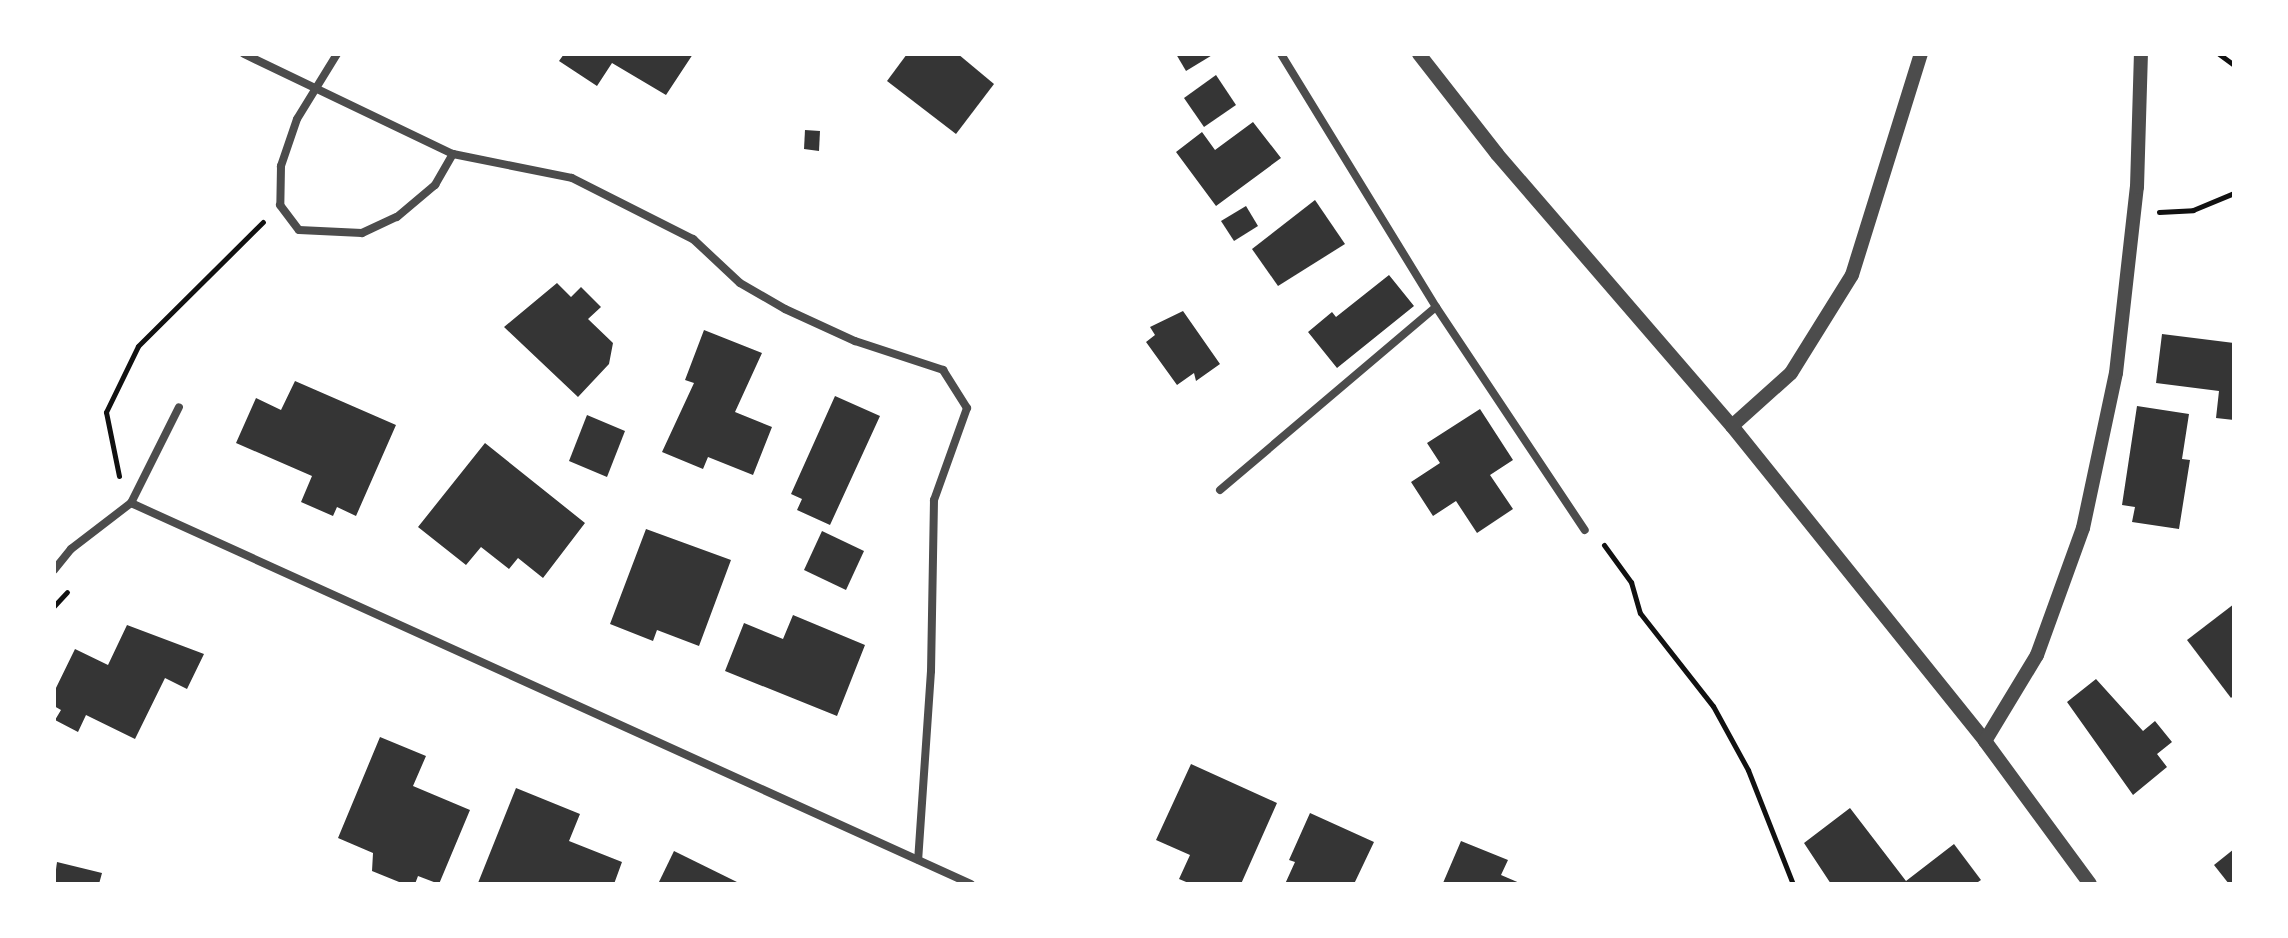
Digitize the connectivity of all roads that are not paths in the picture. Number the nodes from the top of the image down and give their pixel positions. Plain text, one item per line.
1 (244, 54) edge
2 (337, 54) edge
3 (1281, 54) edge
4 (1419, 54) edge
5 (1921, 54) edge
6 (2141, 54) edge
7 (453, 154) junction
8 (1436, 307) junction
9 (179, 407) dead end
10 (1732, 426) junction
11 (1220, 490) dead end
12 (131, 503) junction
13 (1585, 530) road end
14 (54, 570) edge
15 (1985, 741) junction
16 (918, 860) junction
17 (971, 884) edge
18 (2090, 884) edge

1 - 7 street
2 - 7 street
3 - 8 street
4 - 10 street
5 - 10 street
6 - 15 street
7 - 16 street
8 - 11 street
8 - 13 street
9 - 12 street
10 - 15 street
12 - 14 street
12 - 16 street
15 - 18 street
16 - 17 street

